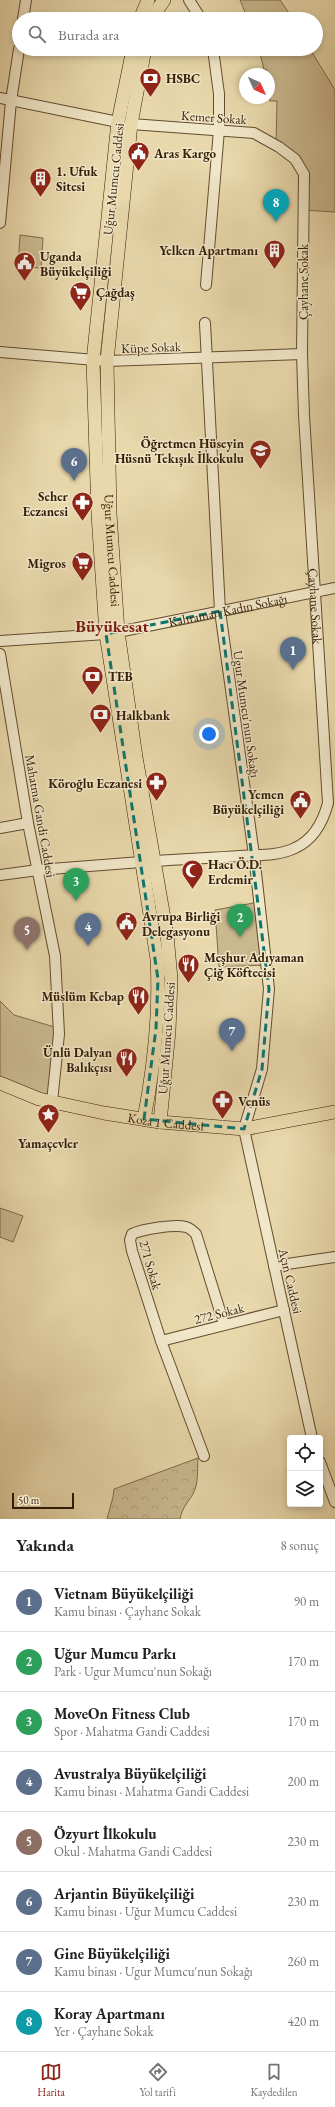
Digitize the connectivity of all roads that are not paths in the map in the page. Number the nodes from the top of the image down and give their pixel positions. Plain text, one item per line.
1 (26, 0) edge
2 (148, 0) edge
3 (164, 0) edge
4 (189, 0) edge
5 (24, 12) edge
6 (143, 12) edge
7 (156, 12) edge
8 (197, 12) edge
9 (18, 56) edge
10 (132, 56) edge
11 (143, 56) edge
12 (214, 56) edge
13 (0, 98) edge
14 (11, 101) junction
15 (125, 123) junction
16 (219, 130) junction
17 (304, 174) joint
18 (0, 223) edge
19 (206, 285) dead end
20 (205, 322) dead end
21 (0, 352) edge
22 (302, 354) junction
23 (207, 358) junction
24 (93, 361) junction
25 (107, 362) junction
26 (335, 588) edge
27 (315, 592) junction
28 (220, 611) junction
29 (112, 633) junction
30 (0, 641) edge
31 (0, 654) edge
32 (28, 823) junction
33 (0, 828) edge
34 (254, 855) junction
35 (155, 861) junction
36 (141, 862) junction
37 (38, 870) junction
38 (0, 875) edge
39 (0, 1083) edge
40 (52, 1102) junction
41 (335, 1112) edge
42 (144, 1119) junction
43 (160, 1122) junction
44 (244, 1129) junction
45 (335, 1257) edge
46 (274, 1266) junction
47 (284, 1310) junction
48 (224, 1324) junction
49 (161, 1341) junction
50 (311, 1435) edge
51 (204, 1456) dead end
52 (323, 1470) edge
53 (335, 1502) edge

1 - 5 street
2 - 6 main road
3 - 7 main road
4 - 8 street
9 - 14 street
10 - 15 main road, Uğur Mumcu Caddesi
11 - 15 main road, Uğur Mumcu Caddesi
12 - 16 street
13 - 14 street, Kemer Sokak
14 - 15 street, Kemer Sokak
14 - 18 street
15 - 16 street, Kemer Sokak
15 - 24 main road, Uğur Mumcu Caddesi
15 - 25 main road, Uğur Mumcu Caddesi
16 - 17 street, Kemer Sokak
16 - 19 street
17 - 22 street, Çayhane Sokak
20 - 23 street, Ugur Mumcu'nun Sokağı
21 - 24 street, Küpe Sokak
22 - 23 street, Küpe Sokak
22 - 27 street, Çayhane Sokak
23 - 25 street, Küpe Sokak
23 - 28 street, Ugur Mumcu'nun Sokağı
24 - 25 street, Küpe Sokak
24 - 29 main road, Uğur Mumcu Caddesi
25 - 29 main road, Uğur Mumcu Caddesi
26 - 27 street, Kahraman Kadın Sokağı
27 - 28 street, Kahraman Kadın Sokağı
27 - 34 street, Çayhane Sokak
28 - 29 street, Kahraman Kadın Sokağı
28 - 34 street, Ugur Mumcu'nun Sokağı
29 - 30 street, Kahraman Kadın Sokağı
29 - 35 main road, Uğur Mumcu Caddesi
29 - 36 main road, Uğur Mumcu Caddesi
31 - 32 street, Mahatma Gandi Caddesi
32 - 33 street
32 - 37 street, Mahatma Gandi Caddesi
34 - 35 street, Çayhane Sokak
34 - 44 street, Ugur Mumcu'nun Sokağı
35 - 36 main road, Çayhane Sokak
35 - 43 main road, Uğur Mumcu Caddesi
36 - 37 street, Çayhane Sokak
36 - 42 main road, Uğur Mumcu Caddesi
37 - 38 street, Çayhane Sokak
37 - 40 street, Mahatma Gandi Caddesi
39 - 40 main road, Koza 1 Caddesi
40 - 42 main road, Koza 1 Caddesi
41 - 44 main road, Koza 1 Caddesi
42 - 43 main road, Koza 1 Caddesi
43 - 44 main road, Koza 1 Caddesi
44 - 46 street, Açın Caddesi
45 - 46 street
46 - 47 street, Açın Caddesi
47 - 48 street, 272 Sokak
47 - 50 street, Açın Caddesi
48 - 49 street, 272 Sokak
48 - 49 street, 271 Sokak
49 - 51 street, 271 Sokak
52 - 53 street

